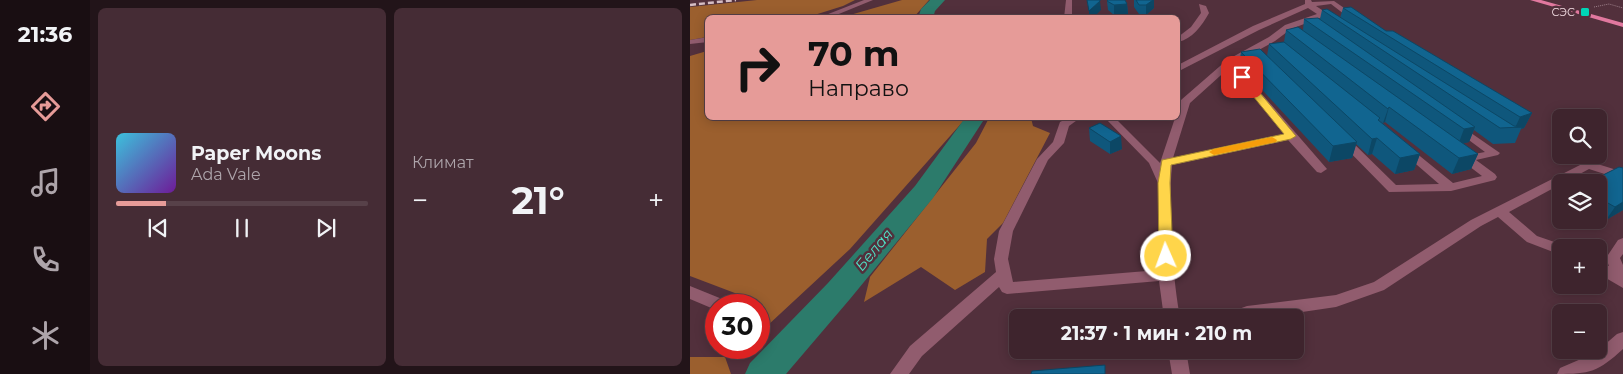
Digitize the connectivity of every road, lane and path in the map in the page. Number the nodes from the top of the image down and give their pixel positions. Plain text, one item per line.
1 (870, 0) edge
2 (1069, 0) edge
3 (1533, 0) edge
4 (1308, 3) edge
5 (1202, 6) dead end
6 (1594, 7) dead end
7 (1623, 8) edge
8 (829, 15) edge
9 (1068, 15) edge
10 (1364, 24) edge
11 (1623, 25) edge
12 (1180, 39) edge
13 (705, 40) edge
14 (690, 42) edge
15 (1230, 62) junction
16 (1180, 67) edge
17 (1180, 118) edge
18 (1446, 118) edge
19 (1071, 120) edge
20 (1112, 120) edge
21 (1179, 120) edge
22 (1337, 133) edge
23 (1291, 136) junction
24 (1399, 144) edge
25 (1451, 148) edge
26 (1467, 159) junction
27 (1166, 163) junction
28 (1321, 169) dead end
29 (1623, 176) edge
30 (1164, 183) junction
31 (1451, 187) junction
32 (1501, 212) junction
33 (1623, 243) edge
34 (1552, 247) edge
35 (1607, 272) edge
36 (1004, 274) junction
37 (1166, 275) junction
38 (1622, 280) edge
39 (690, 292) edge
40 (705, 298) edge
41 (1171, 309) edge
42 (1277, 309) edge
43 (1623, 339) edge
44 (1178, 359) edge
45 (899, 374) edge
46 (1181, 374) edge
47 (1566, 374) edge

1 - 8 street
2 - 9 street
3 - 11 main road
4 - 10 street
4 - 15 street
4 - 16 street
5 - 12 street
6 - 7 path
13 - 14 street
15 - 17 street
15 - 23 street
18 - 26 street
19 - 36 street
20 - 30 street
21 - 27 street
22 - 31 street
23 - 27 street
23 - 28 street
24 - 31 street
25 - 26 street
26 - 31 street
27 - 30 street
29 - 32 street
30 - 37 street
32 - 34 street
32 - 42 street
33 - 38 street
35 - 38 street
36 - 37 street
36 - 45 street
37 - 41 street
39 - 40 street
43 - 47 street
44 - 46 street

